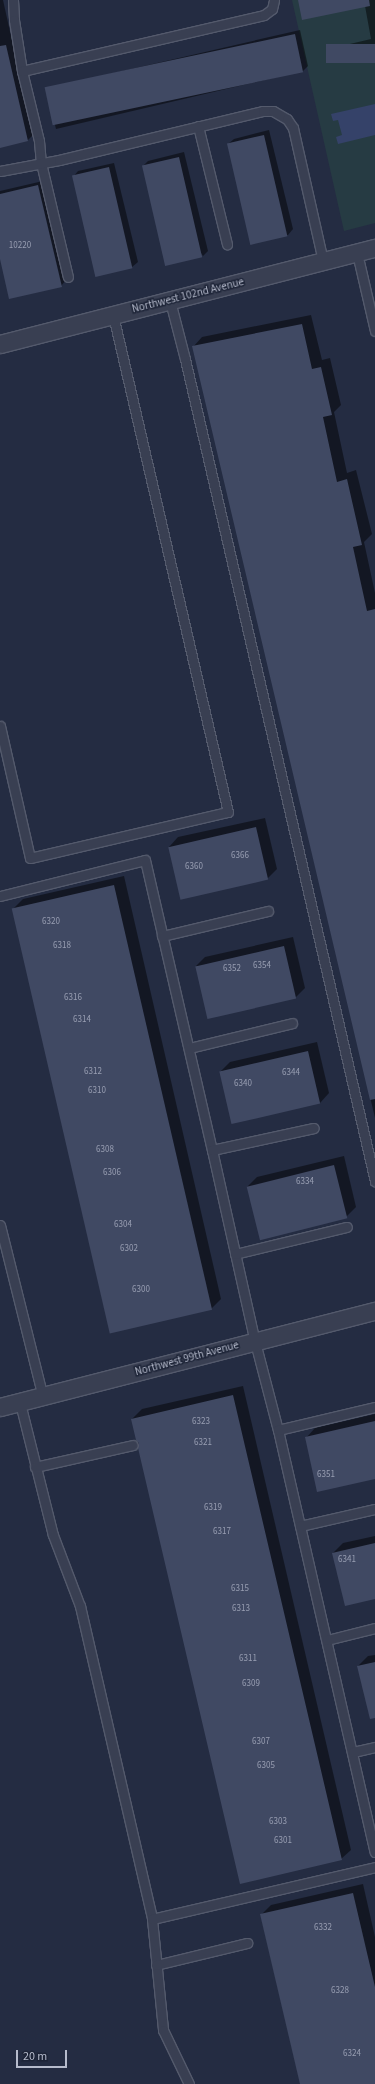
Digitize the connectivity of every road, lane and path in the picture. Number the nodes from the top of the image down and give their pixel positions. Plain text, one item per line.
1 (13, 0) edge
2 (274, 0) edge
3 (22, 71) junction
4 (198, 126) junction
5 (41, 163) junction
6 (0, 171) edge
7 (227, 244) dead end
8 (375, 248) edge
9 (357, 253) junction
10 (323, 261) junction
11 (68, 277) dead end
12 (170, 301) junction
13 (113, 316) junction
14 (375, 331) edge
15 (0, 344) edge
16 (0, 726) edge
17 (0, 896) edge
18 (268, 911) dead end
19 (162, 936) junction
20 (292, 1023) dead end
21 (189, 1048) junction
22 (314, 1128) dead end
23 (212, 1150) junction
24 (375, 1181) edge
25 (0, 1224) edge
26 (347, 1227) dead end
27 (235, 1254) junction
28 (375, 1311) edge
29 (255, 1342) junction
30 (43, 1397) junction
31 (20, 1402) junction
32 (375, 1407) edge
33 (0, 1408) edge
34 (278, 1430) junction
35 (133, 1445) dead end
36 (35, 1467) junction
37 (375, 1509) edge
38 (300, 1526) junction
39 (375, 1628) edge
40 (327, 1640) junction
41 (375, 1747) edge
42 (353, 1752) junction
43 (375, 1852) edge
44 (375, 1867) edge
45 (152, 1919) junction
46 (247, 1943) dead end
47 (156, 1965) junction
48 (189, 2084) edge

1 - 3 lane
2 - 3 lane
3 - 5 lane
4 - 5 lane
4 - 7 lane
4 - 10 lane
5 - 6 lane
5 - 11 lane
8 - 9 street, Northwest 102nd Avenue
9 - 10 street, Northwest 102nd Avenue
9 - 14 lane
10 - 12 street, Northwest 102nd Avenue
12 - 13 street, Northwest 102nd Avenue
12 - 24 lane
13 - 15 street, Northwest 102nd Avenue
13 - 16 lane
17 - 19 lane
18 - 19 lane
19 - 21 lane
20 - 21 lane
21 - 23 lane
22 - 23 lane
23 - 27 lane
25 - 30 lane
26 - 27 lane
27 - 29 lane
28 - 29 street, Northwest 99th Avenue
29 - 30 street, Northwest 99th Avenue
29 - 34 lane
30 - 31 street, Northwest 99th Avenue
31 - 33 street, Northwest 99th Avenue
31 - 36 lane
32 - 34 lane
34 - 38 lane
35 - 36 lane
36 - 45 lane
37 - 38 lane
38 - 40 lane
39 - 40 lane
40 - 42 lane
41 - 42 lane
42 - 43 lane
44 - 45 lane
45 - 47 lane
46 - 47 lane
47 - 48 lane

